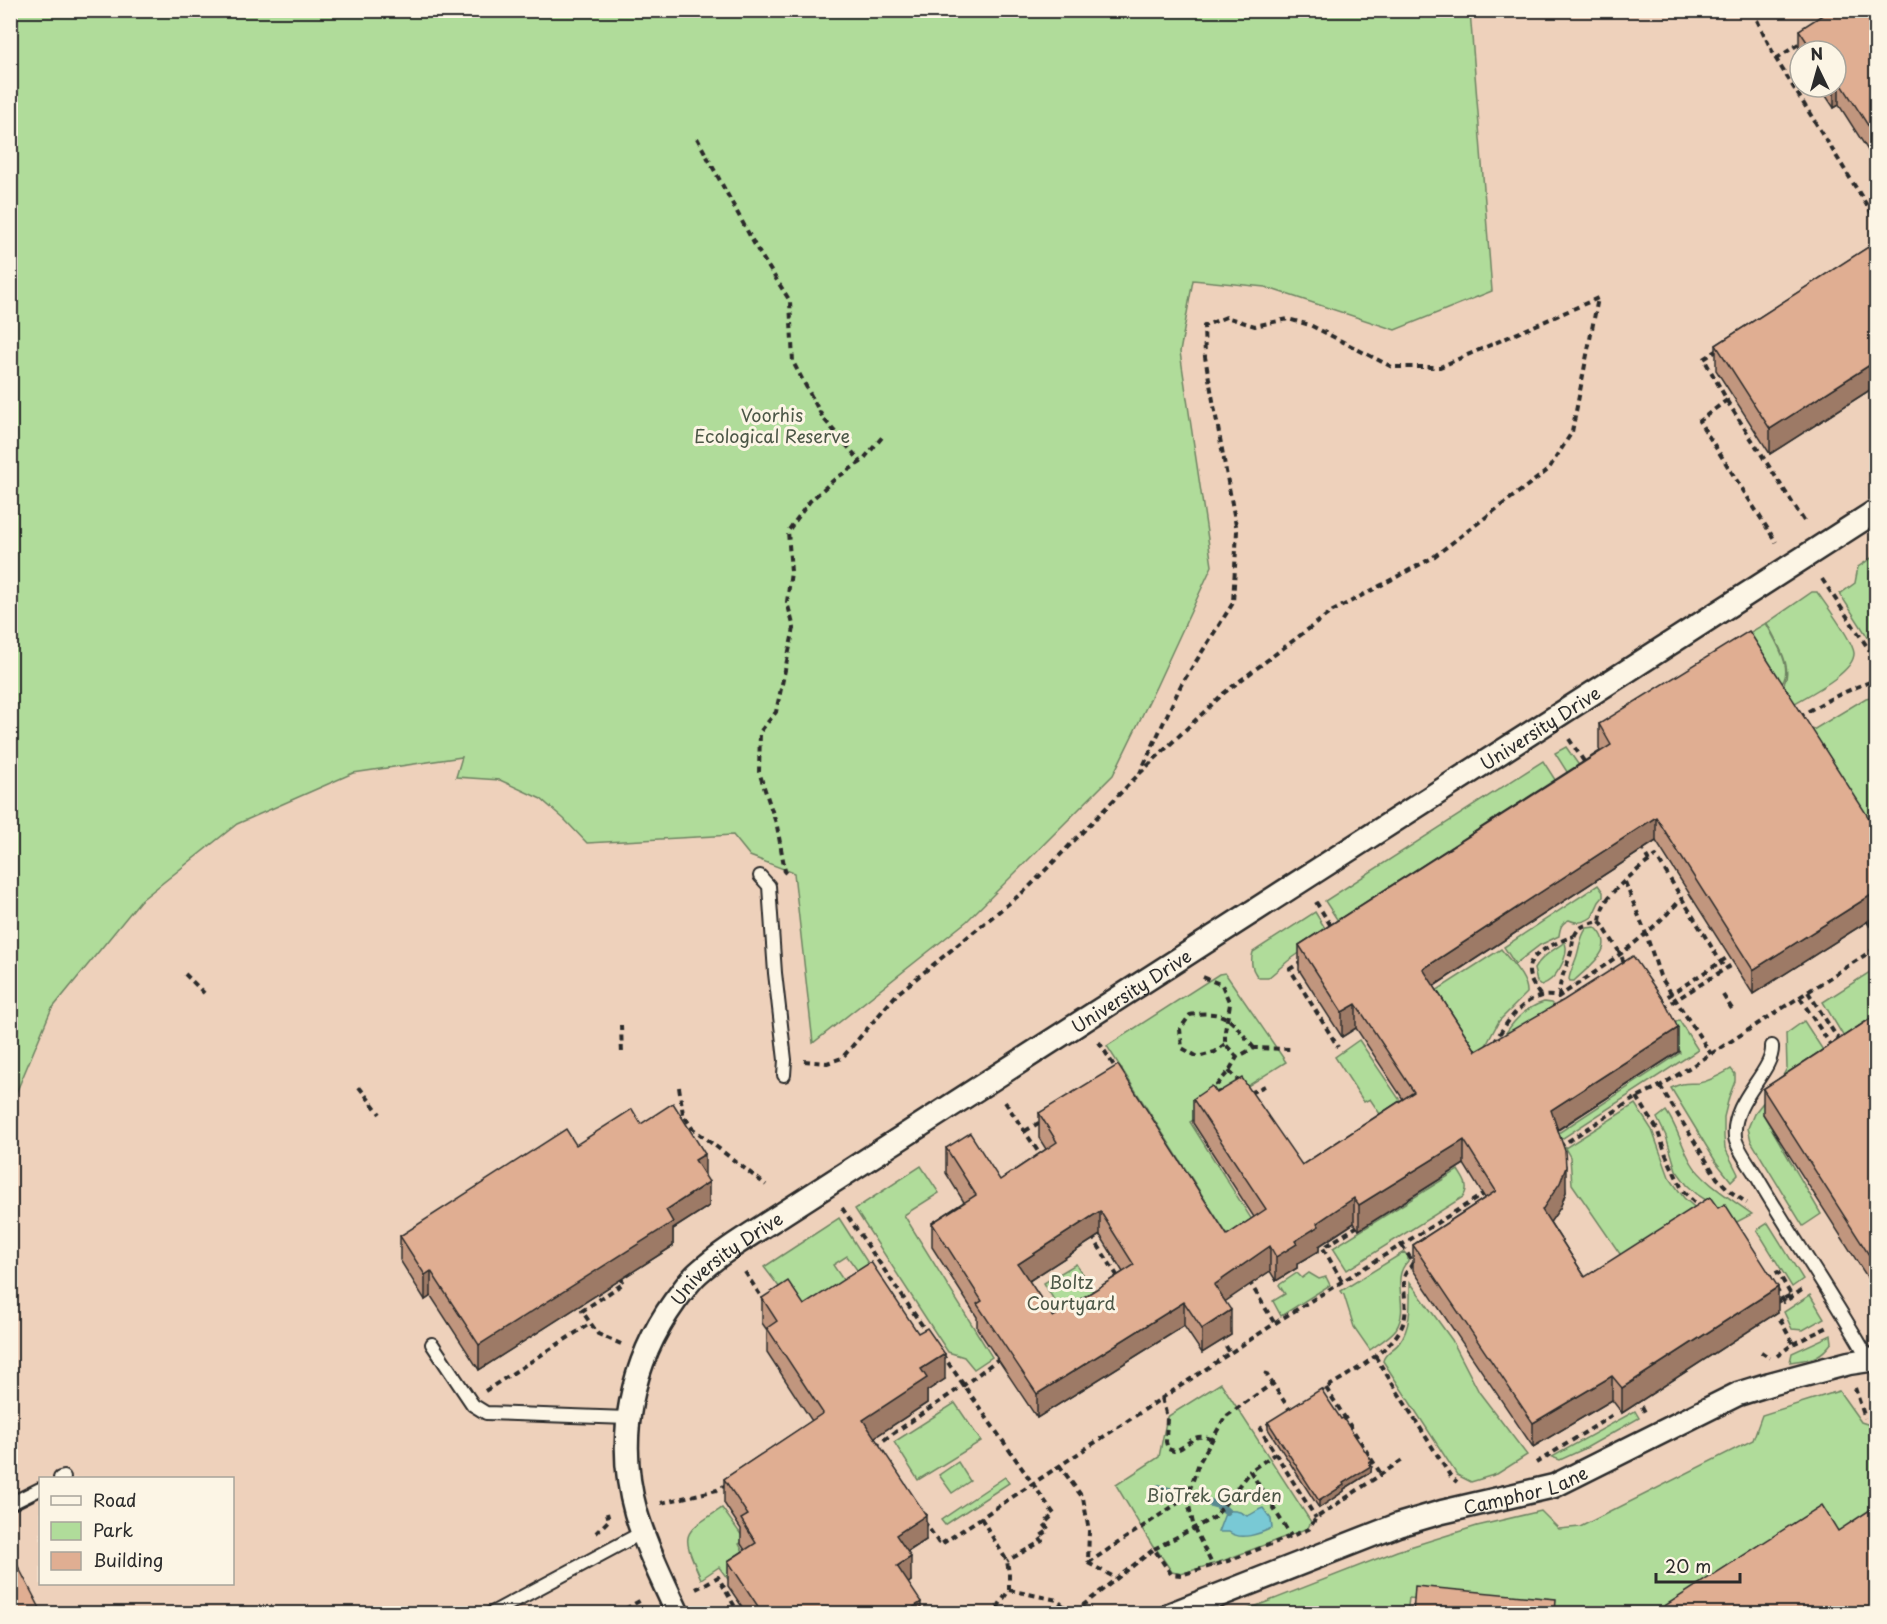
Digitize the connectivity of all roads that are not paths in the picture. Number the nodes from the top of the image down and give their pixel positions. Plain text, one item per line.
1 (1876, 511) edge
2 (760, 876) dead end
3 (1772, 1046) dead end
4 (783, 1075) dead end
5 (432, 1344) dead end
6 (1873, 1359) edge
7 (628, 1418) junction
8 (39, 1490) edge
9 (10, 1504) edge
10 (643, 1532) junction
11 (490, 1614) edge
12 (678, 1614) edge
13 (1171, 1614) edge

1 - 7 street, University Drive
2 - 4 lane
3 - 6 lane
5 - 7 lane
6 - 13 street, Camphor Lane
7 - 10 street, University Drive
8 - 9 lane
10 - 11 lane
10 - 12 street, University Drive

